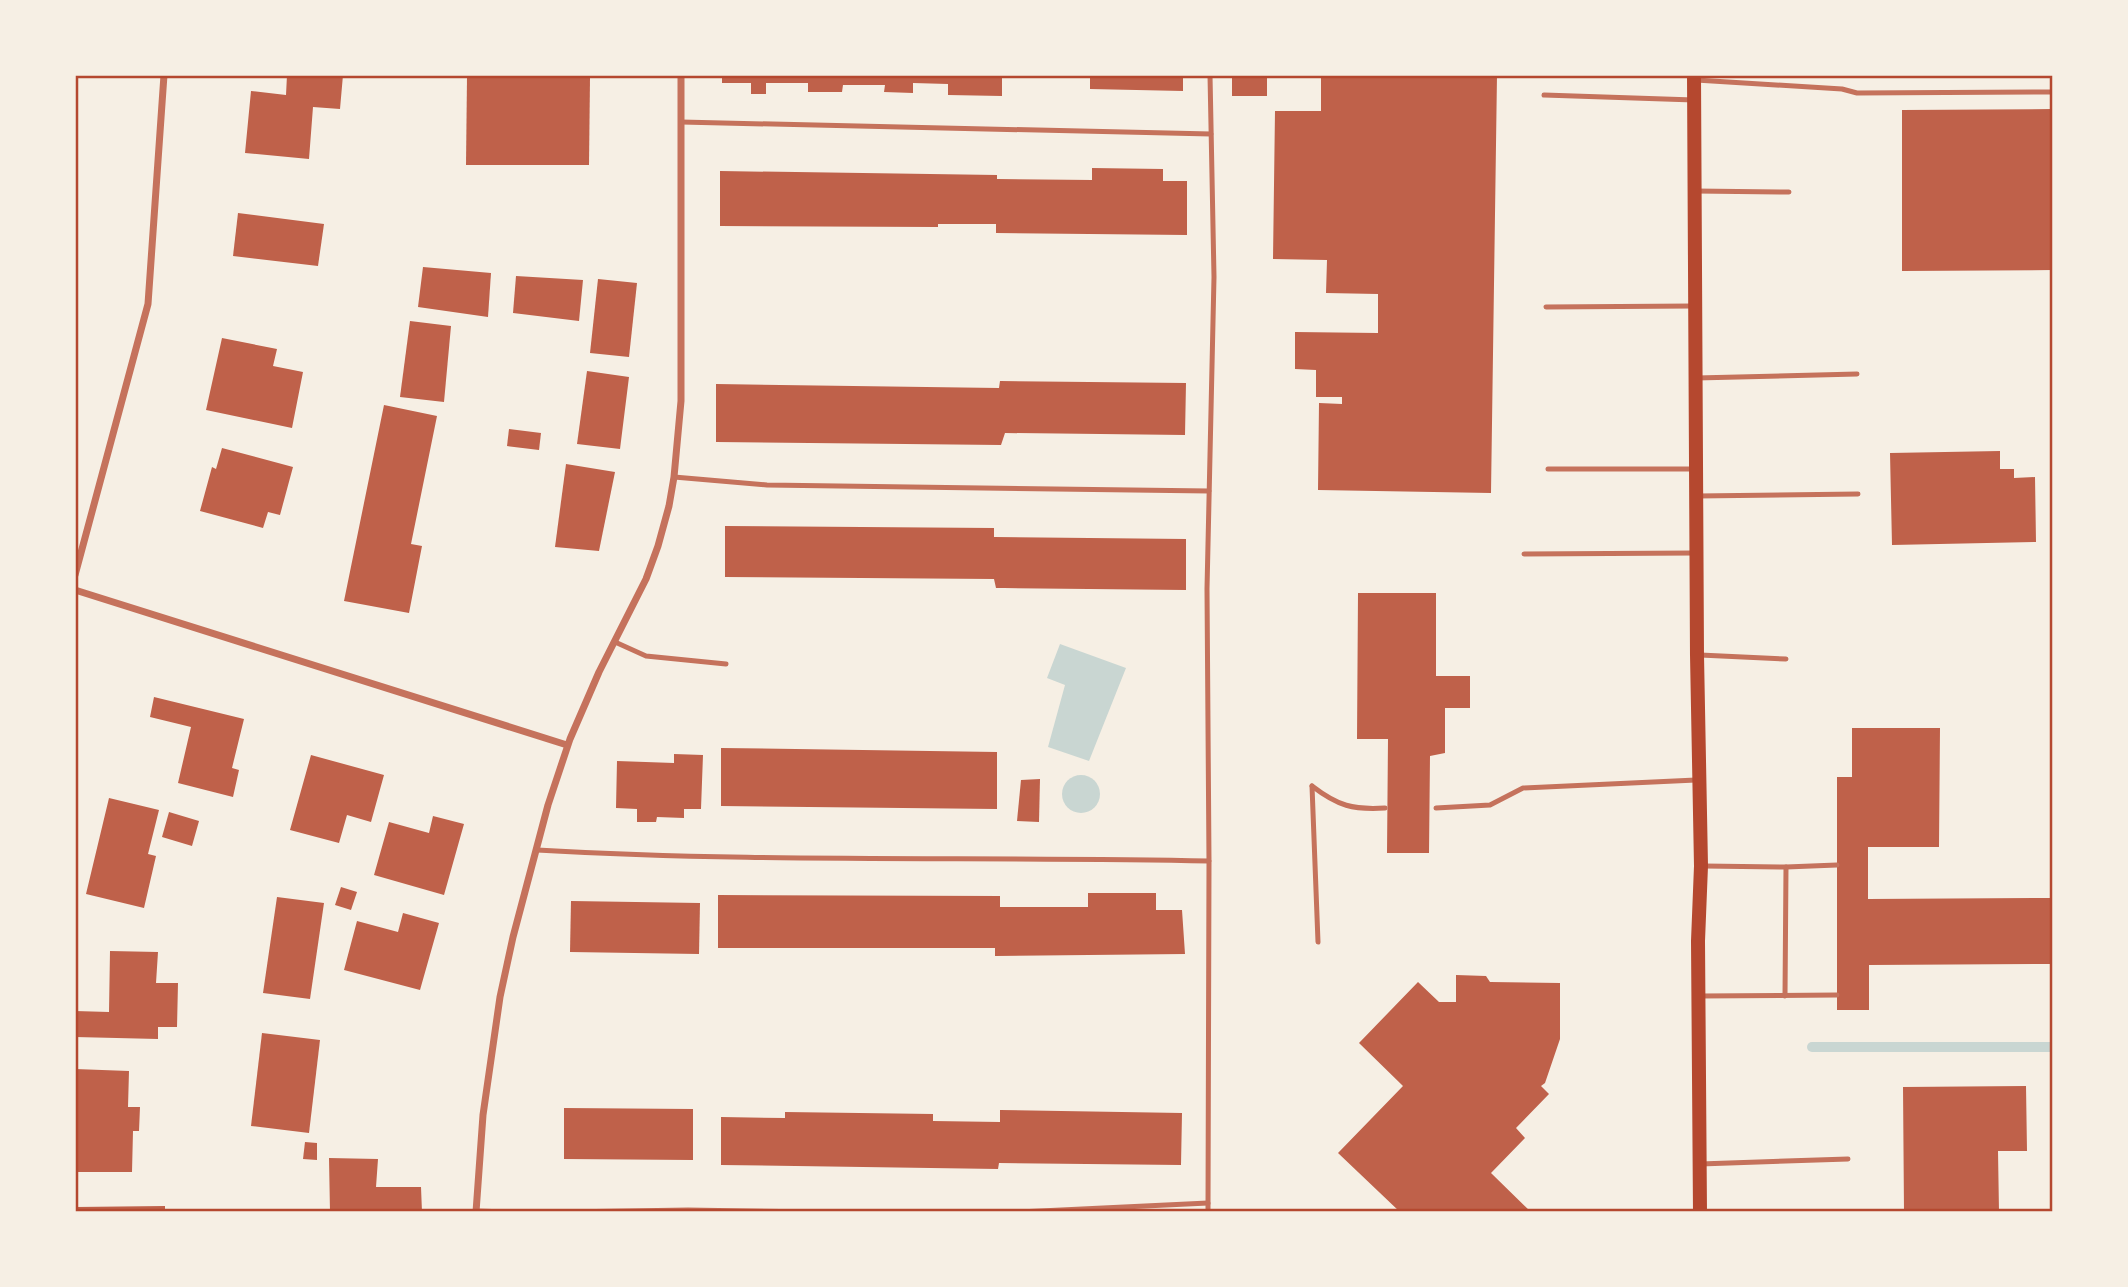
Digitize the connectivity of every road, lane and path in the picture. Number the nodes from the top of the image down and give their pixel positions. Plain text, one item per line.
1 (164, 75) edge
2 (681, 75) edge
3 (1210, 75) edge
4 (1694, 77) edge
5 (2053, 92) edge
6 (1544, 95) dead end
7 (1694, 100) junction
8 (681, 122) junction
9 (1211, 134) junction
10 (1695, 191) junction
11 (1789, 192) dead end
12 (1696, 306) junction
13 (1546, 307) dead end
14 (1857, 374) dead end
15 (1696, 378) junction
16 (1548, 468) dead end
17 (1697, 468) junction
18 (674, 477) junction
19 (1209, 491) junction
20 (1858, 494) dead end
21 (1697, 496) junction
22 (1698, 553) junction
23 (1524, 554) dead end
24 (75, 575) edge
25 (75, 590) edge
26 (615, 642) junction
27 (1697, 655) junction
28 (1786, 659) dead end
29 (726, 664) dead end
30 (567, 746) junction
31 (1699, 780) junction
32 (1385, 808) dead end
33 (1436, 808) dead end
34 (537, 850) junction
35 (1209, 861) junction
36 (1836, 865) dead end
37 (1701, 866) junction
38 (1786, 867) junction
39 (1318, 942) dead end
40 (1837, 995) dead end
41 (1699, 996) junction
42 (1785, 996) junction
43 (1848, 1159) dead end
44 (1700, 1164) junction
45 (1208, 1203) junction
46 (476, 1211) edge
47 (508, 1212) edge
48 (565, 1212) edge
49 (816, 1212) edge
50 (1019, 1212) edge
51 (1208, 1212) edge
52 (1700, 1212) edge

1 - 24 street
2 - 8 street
3 - 9 lane
4 - 5 lane
4 - 7 main road
6 - 7 lane
7 - 10 main road
8 - 9 lane
8 - 18 street
9 - 19 lane
10 - 11 lane
10 - 12 main road
12 - 13 lane
12 - 15 main road
14 - 15 lane
15 - 17 main road
16 - 17 lane
17 - 21 main road
18 - 19 lane
18 - 26 street
19 - 35 lane
20 - 21 lane
21 - 22 main road
22 - 23 lane
22 - 27 main road
25 - 30 street
26 - 29 lane
26 - 30 street
27 - 28 lane
27 - 31 main road
30 - 34 street
31 - 33 lane
31 - 37 main road
32 - 39 lane
34 - 35 lane
34 - 46 street
35 - 45 lane
36 - 38 lane
37 - 38 lane
37 - 41 main road
38 - 42 lane
40 - 42 lane
41 - 42 lane
41 - 44 main road
43 - 44 lane
44 - 52 main road
45 - 50 lane
45 - 51 lane
46 - 47 lane
48 - 49 lane

